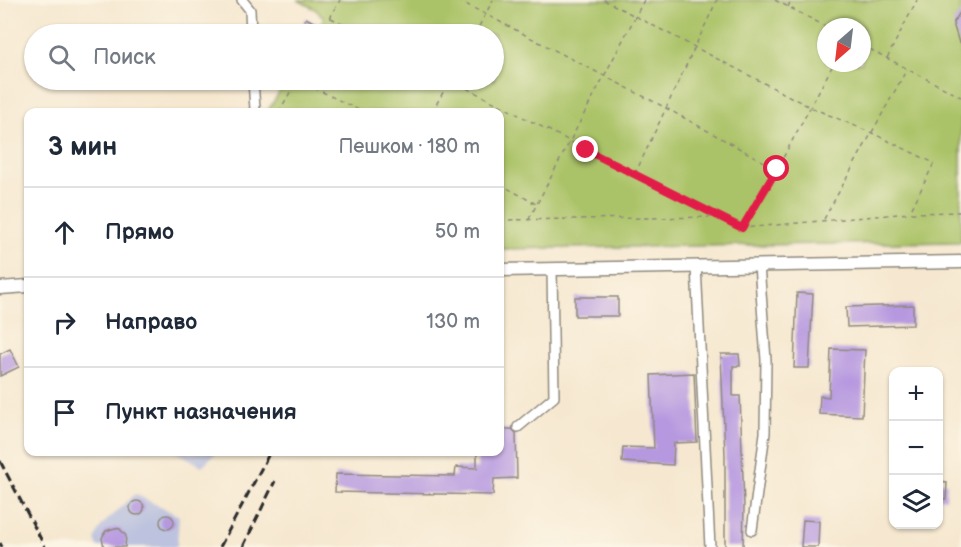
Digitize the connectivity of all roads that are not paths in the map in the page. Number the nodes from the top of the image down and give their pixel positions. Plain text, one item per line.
1 (242, 0) edge
2 (251, 24) edge
3 (254, 90) edge
4 (255, 108) edge
5 (961, 262) edge
6 (759, 265) junction
7 (696, 266) junction
8 (552, 269) junction
9 (504, 270) edge
10 (24, 286) edge
11 (0, 288) edge
12 (518, 427) dead end
13 (752, 530) dead end
14 (710, 547) edge

1 - 2 street
3 - 4 street
5 - 6 main road
6 - 7 main road
6 - 13 street
7 - 8 main road
7 - 14 street
8 - 9 main road
8 - 12 street
10 - 11 main road

